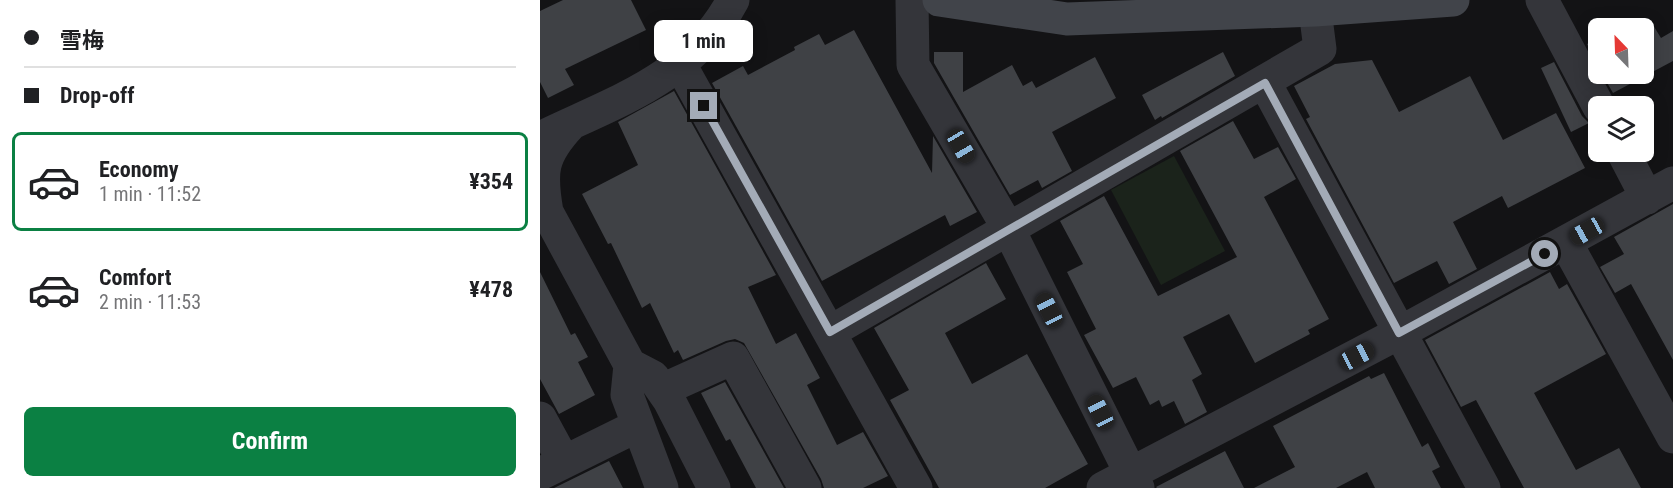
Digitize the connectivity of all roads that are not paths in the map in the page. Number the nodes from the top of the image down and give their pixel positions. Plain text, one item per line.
1 (733, 0) edge
2 (912, 0) edge
3 (939, 0) edge
4 (1453, 0) edge
5 (1542, 0) edge
6 (1300, 7) edge
7 (681, 66) junction
8 (1265, 83) junction
9 (1593, 96) edge
10 (574, 122) junction
11 (540, 138) edge
12 (1633, 162) edge
13 (1660, 190) edge
14 (543, 206) edge
15 (1008, 228) junction
16 (1566, 243) junction
17 (830, 332) junction
18 (1399, 333) junction
19 (630, 365) junction
20 (666, 395) junction
21 (540, 418) edge
22 (637, 426) junction
23 (1673, 437) edge
24 (552, 468) edge
25 (1124, 483) edge
26 (662, 488) edge
27 (714, 488) edge
28 (724, 488) edge
29 (805, 488) edge
30 (916, 488) edge
31 (1484, 488) edge

1 - 7 street
2 - 15 street
3 - 6 main road
4 - 6 main road
5 - 9 street
6 - 8 street
7 - 10 street
7 - 17 street
8 - 15 street
8 - 18 street
10 - 11 street
10 - 14 street
12 - 13 street
13 - 16 street
14 - 19 street
15 - 17 street
15 - 25 street
16 - 18 street
16 - 23 street
17 - 30 street
18 - 25 street
18 - 31 street
19 - 20 street
19 - 22 street
20 - 27 street
20 - 28 street
20 - 29 street
21 - 24 street
22 - 24 street
22 - 26 street

